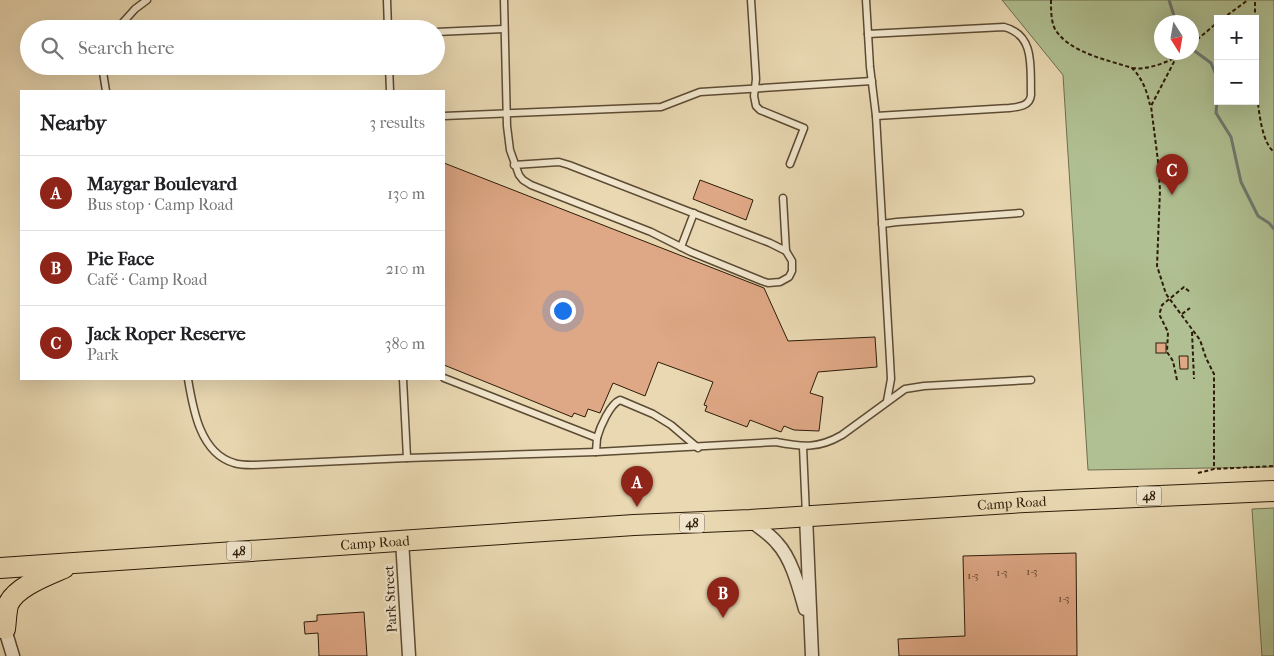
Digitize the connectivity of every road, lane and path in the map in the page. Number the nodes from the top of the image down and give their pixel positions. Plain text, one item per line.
1 (147, 0) edge
2 (387, 0) edge
3 (504, 0) edge
4 (751, 0) edge
5 (866, 0) edge
6 (1051, 0) edge
7 (1248, 0) edge
8 (1255, 0) edge
9 (1227, 15) edge
10 (1255, 15) edge
11 (126, 20) edge
12 (388, 20) edge
13 (1214, 25) edge
14 (504, 30) junction
15 (445, 32) edge
16 (868, 34) junction
17 (1199, 36) edge
18 (1170, 60) edge
19 (1175, 60) edge
20 (1132, 68) junction
21 (103, 75) edge
22 (389, 75) edge
23 (872, 81) junction
24 (755, 88) junction
25 (106, 90) edge
26 (390, 90) edge
27 (1259, 105) edge
28 (1151, 106) junction
29 (507, 113) junction
30 (445, 116) edge
31 (876, 116) junction
32 (1274, 152) edge
33 (790, 164) dead end
34 (514, 165) junction
35 (783, 198) dead end
36 (694, 213) junction
37 (1020, 213) dead end
38 (882, 224) junction
39 (681, 247) junction
40 (786, 251) junction
41 (1191, 293) dead end
42 (1169, 299) junction
43 (1190, 308) dead end
44 (1181, 315) junction
45 (1191, 329) junction
46 (445, 378) edge
47 (1194, 379) dead end
48 (188, 380) edge
49 (404, 380) edge
50 (1031, 380) dead end
51 (1177, 380) dead end
52 (887, 400) junction
53 (597, 438) junction
54 (803, 447) junction
55 (698, 448) junction
56 (596, 452) junction
57 (407, 458) junction
58 (1274, 466) edge
59 (1214, 469) junction
60 (1198, 473) dead end
61 (1274, 491) edge
62 (806, 516) junction
63 (750, 520) junction
64 (402, 540) junction
65 (76, 562) junction
66 (0, 568) edge
67 (2, 622) edge
68 (811, 628) junction
69 (14, 656) edge
70 (409, 656) edge
71 (812, 656) edge

1 - 11 lane
2 - 12 lane
3 - 14 lane
4 - 24 lane
5 - 16 lane
6 - 20 path
7 - 9 path
8 - 10 path
13 - 17 path
14 - 15 lane
14 - 29 lane
16 - 23 lane
16 - 31 lane
18 - 20 path
19 - 28 path
20 - 28 path
21 - 25 lane
22 - 26 lane
23 - 24 lane
23 - 31 lane
24 - 29 lane
24 - 33 lane
27 - 32 path
28 - 42 path
29 - 30 lane
29 - 34 lane
31 - 38 lane
34 - 36 lane
34 - 39 lane
35 - 40 lane
36 - 39 lane
36 - 40 lane
37 - 38 lane
38 - 52 lane
39 - 40 lane
41 - 42 path
42 - 44 path
42 - 51 path
43 - 44 path
44 - 45 path
45 - 47 path
45 - 59 path
46 - 53 lane
48 - 57 lane
49 - 57 lane
50 - 52 lane
52 - 54 lane
53 - 55 lane
53 - 56 lane
54 - 55 lane
54 - 62 lane
55 - 56 lane
56 - 57 lane
58 - 59 path
59 - 60 path
61 - 62 main road, Camp Road / 48
62 - 63 main road, Camp Road / 48
62 - 68 street
63 - 64 main road, Camp Road / 48
63 - 68 street
64 - 65 main road, Camp Road / 48
64 - 70 street, Park Street
65 - 66 main road, Camp Road / 48
65 - 67 main road
67 - 69 street
68 - 71 street

